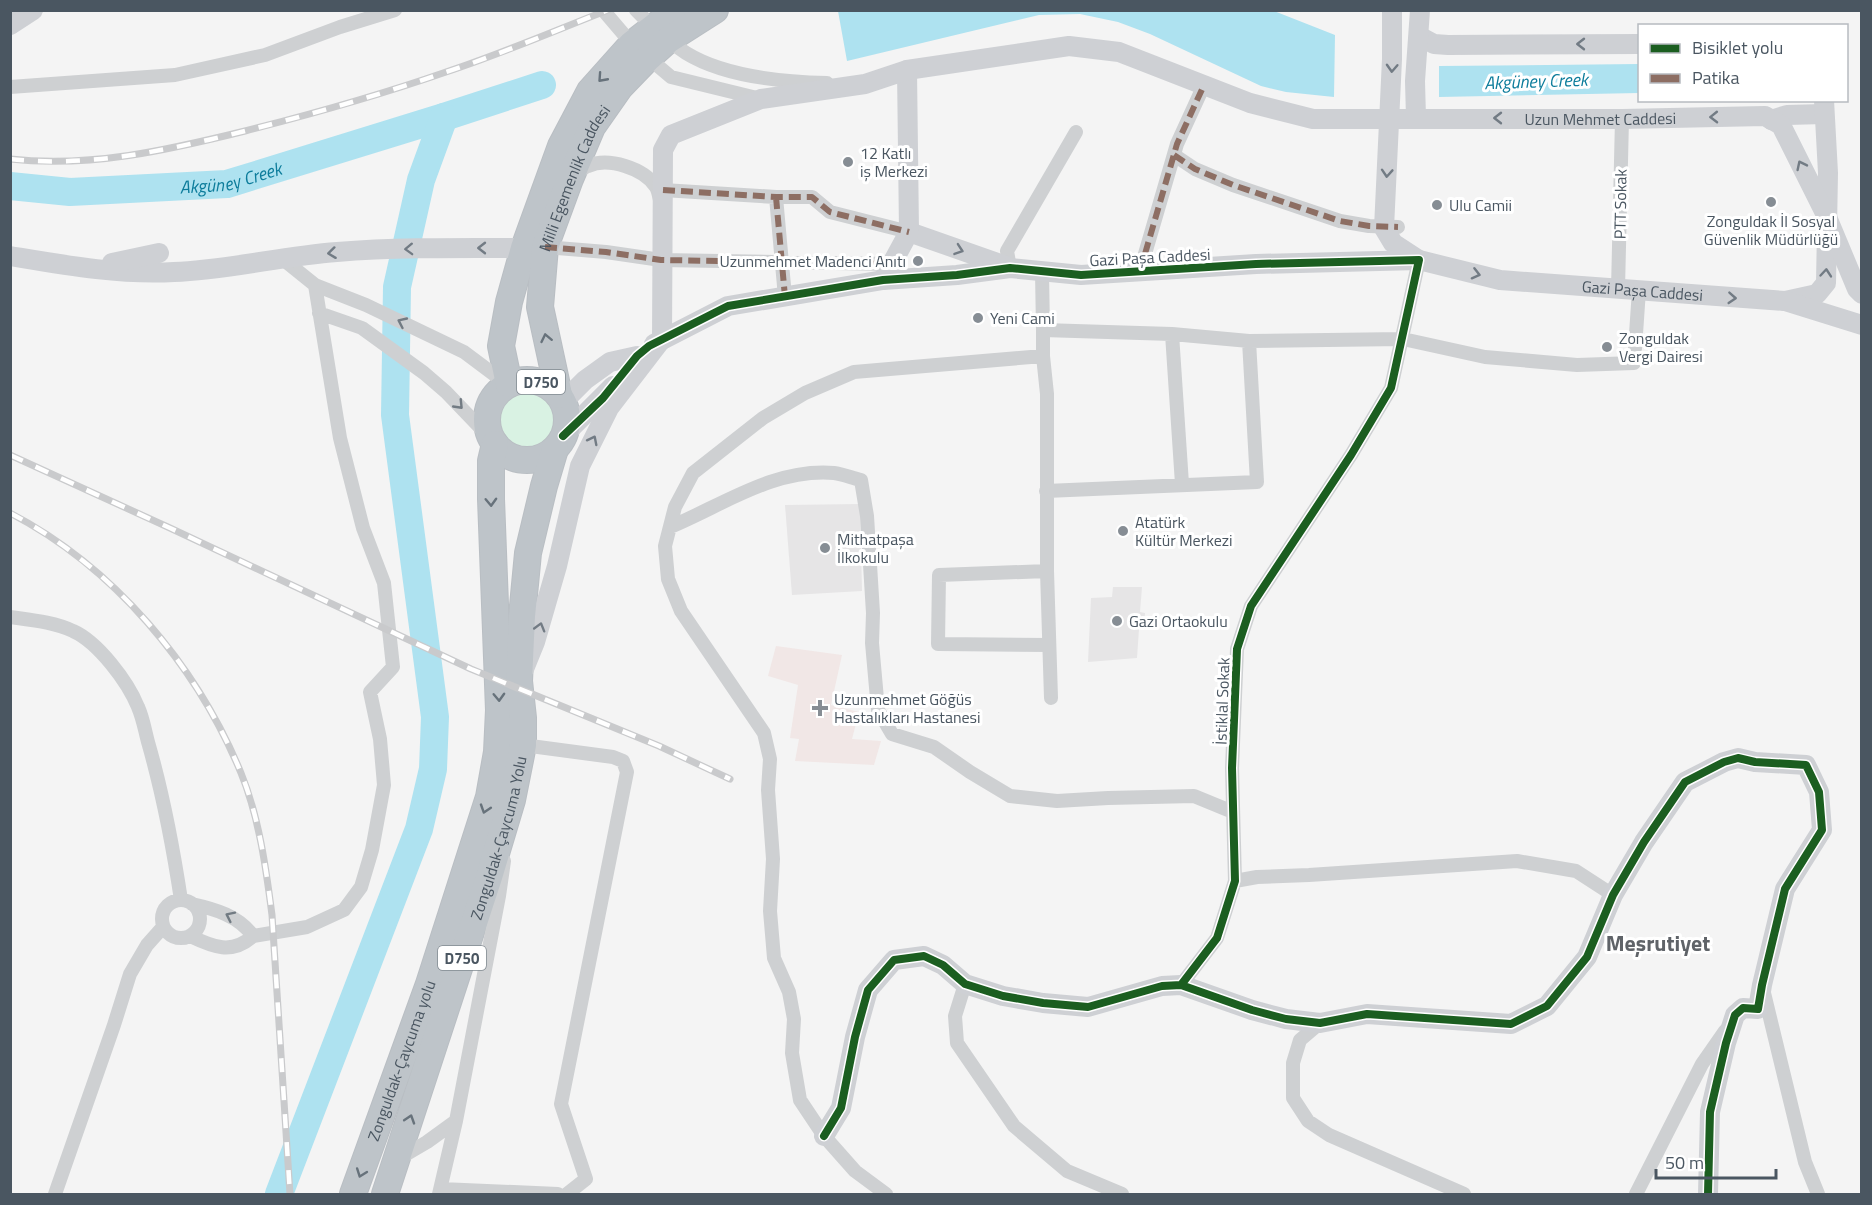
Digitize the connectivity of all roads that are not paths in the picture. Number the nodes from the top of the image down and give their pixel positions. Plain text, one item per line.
1 (33, 10) edge
2 (395, 10) edge
3 (603, 10) edge
4 (676, 10) edge
5 (715, 10) edge
6 (1420, 10) edge
7 (1392, 15) edge
8 (10, 25) edge
9 (652, 26) edge
10 (1419, 36) junction
11 (1638, 44) edge
12 (640, 51) junction
13 (907, 70) junction
14 (865, 84) junction
15 (1204, 85) junction
16 (10, 87) edge
17 (761, 99) junction
18 (1824, 107) edge
19 (1389, 118) junction
20 (1416, 118) junction
21 (1622, 120) junction
22 (1772, 120) junction
23 (1076, 132) dead end
24 (1174, 155) junction
25 (570, 179) junction
26 (776, 197) junction
27 (662, 198) junction
28 (1827, 217) junction
29 (1391, 227) junction
30 (909, 232) junction
31 (534, 247) junction
32 (159, 253) dead end
33 (10, 256) edge
34 (284, 260) junction
35 (661, 260) junction
36 (1419, 260) junction
37 (783, 261) junction
38 (90, 268) junction
39 (1010, 268) junction
40 (1140, 271) junction
41 (887, 272) junction
42 (1042, 272) junction
43 (315, 285) junction
44 (1618, 289) junction
45 (1639, 290) junction
46 (1862, 294) edge
47 (785, 297) junction
48 (1785, 301) junction
49 (319, 313) junction
50 (1862, 325) edge
51 (1043, 330) junction
52 (1172, 334) junction
53 (662, 339) junction
54 (1403, 339) junction
55 (1249, 341) junction
56 (637, 356) junction
57 (1043, 356) junction
58 (508, 384) junction
59 (561, 399) junction
60 (493, 442) junction
61 (559, 442) junction
62 (1182, 484) junction
63 (1046, 491) junction
64 (670, 527) junction
65 (1047, 571) junction
66 (10, 617) edge
67 (1048, 645) junction
68 (519, 681) junction
69 (1051, 698) dead end
70 (523, 745) junction
71 (512, 800) junction
72 (1233, 812) junction
73 (1235, 881) junction
74 (1613, 895) junction
75 (186, 902) junction
76 (163, 927) junction
77 (190, 936) junction
78 (253, 936) junction
79 (965, 984) junction
80 (1181, 985) junction
81 (1762, 985) junction
82 (1736, 1015) junction
83 (1320, 1023) junction
84 (456, 1121) junction
85 (824, 1136) junction
86 (397, 1160) junction
87 (440, 1192) edge
88 (55, 1194) edge
89 (353, 1194) edge
90 (386, 1194) edge
91 (558, 1194) edge
92 (567, 1194) edge
93 (886, 1194) edge
94 (1122, 1194) edge
95 (1464, 1194) edge
96 (1636, 1194) edge
97 (1708, 1194) edge
98 (1818, 1194) edge

1 - 8 street
2 - 16 street
3 - 12 street
4 - 9 highway, D750
5 - 9 highway, D750
6 - 10 street
7 -> 19 street
9 - 12 highway, D750
9 - 14 street
11 -> 10 street
10 - 20 street
12 - 17 street
12 - 25 highway, Milli Egemenlik Caddesi / D750
12 -> 31 highway, D750
13 - 14 street, Uzun Mehmet Caddesi
13 - 15 street, Uzun Mehmet Caddesi
13 - 30 street
14 - 17 street, Uzun Mehmet Caddesi
15 - 19 street, Uzun Mehmet Caddesi
15 - 24 street
17 - 27 street, Uzun Mehmet Caddesi
18 - 22 street, Uzun Mehmet Caddesi
18 - 28 street
19 - 20 street, Uzun Mehmet Caddesi
19 -> 29 street
21 -> 20 street, Uzun Mehmet Caddesi
22 -> 21 street, Uzun Mehmet Caddesi
21 - 44 street, PTT Sokak
28 -> 22 street
23 - 39 street
24 - 29 street
24 - 40 street
25 - 27 street
25 - 31 highway, Milli Egemenlik Caddesi / D750
26 - 27 street
26 - 30 street
26 - 37 street
27 - 35 street, Uzun Mehmet Caddesi
28 - 46 street
48 -> 28 street
29 - 36 street
30 -> 39 street
30 - 41 street
31 -> 34 street
31 - 35 street
31 - 58 highway, D750
59 -> 31 highway, Milli Egemenlik Caddesi / D750
32 - 38 street
33 - 38 street
34 - 38 street
34 - 43 street
35 - 37 street
35 - 53 street, Uzun Mehmet Caddesi
36 - 40 street, Gazi Paşa Caddesi
36 -> 44 street, Gazi Paşa Caddesi
36 - 54 street, İstiklal Sokak
37 - 41 street
37 - 47 street
39 - 41 street, Gazi Paşa Caddesi
39 - 42 street, Gazi Paşa Caddesi
40 - 42 street, Gazi Paşa Caddesi
41 - 47 street
42 - 51 street
43 - 49 street
58 -> 43 street
44 - 45 street, Gazi Paşa Caddesi
45 -> 48 street, Gazi Paşa Caddesi
45 - 54 street
47 - 53 street
48 - 50 street, Gazi Paşa Caddesi
49 -> 60 street
49 - 78 street
51 - 52 street
51 - 57 street
52 - 55 street
52 - 62 street
53 - 56 street
68 -> 53 street
54 - 55 street
54 - 72 street, İstiklal Sokak
55 - 62 street
56 - 59 street
56 - 61 street
57 - 63 street
57 - 64 street
58 - 59 highway, D750
58 - 60 highway, D750
59 - 61 highway, D750
60 - 61 highway
60 -> 89 highway, Zonguldak-Çaycuma yolu / D750
61 - 68 highway, D750
62 - 63 street
63 - 65 street
64 - 72 street
64 - 85 street
65 - 67 street
65 - 67 street
66 - 75 street
67 - 69 street
68 - 70 highway, Zonguldak-Çaycuma Yolu / D750
70 - 71 highway, Zonguldak-Çaycuma Yolu / D750
70 - 92 street
71 - 84 street
86 -> 71 highway, Zonguldak-Çaycuma Yolu / D750
72 - 73 street, İstiklal Sokak
73 - 74 street
73 - 80 street, İstiklal Sokak
74 - 81 street
74 - 83 street
75 - 76 street
75 - 77 street
78 -> 75 street
76 - 77 street
76 - 88 street
77 - 78 street
79 - 80 street
79 - 85 street
79 - 94 street
80 - 83 street
81 - 82 street
81 - 98 street
82 - 96 street
82 - 97 street
83 - 95 street
84 - 86 street
84 - 87 street
85 - 93 street
86 - 90 highway, Zonguldak-Çaycuma Yolu / D750
87 - 91 street

